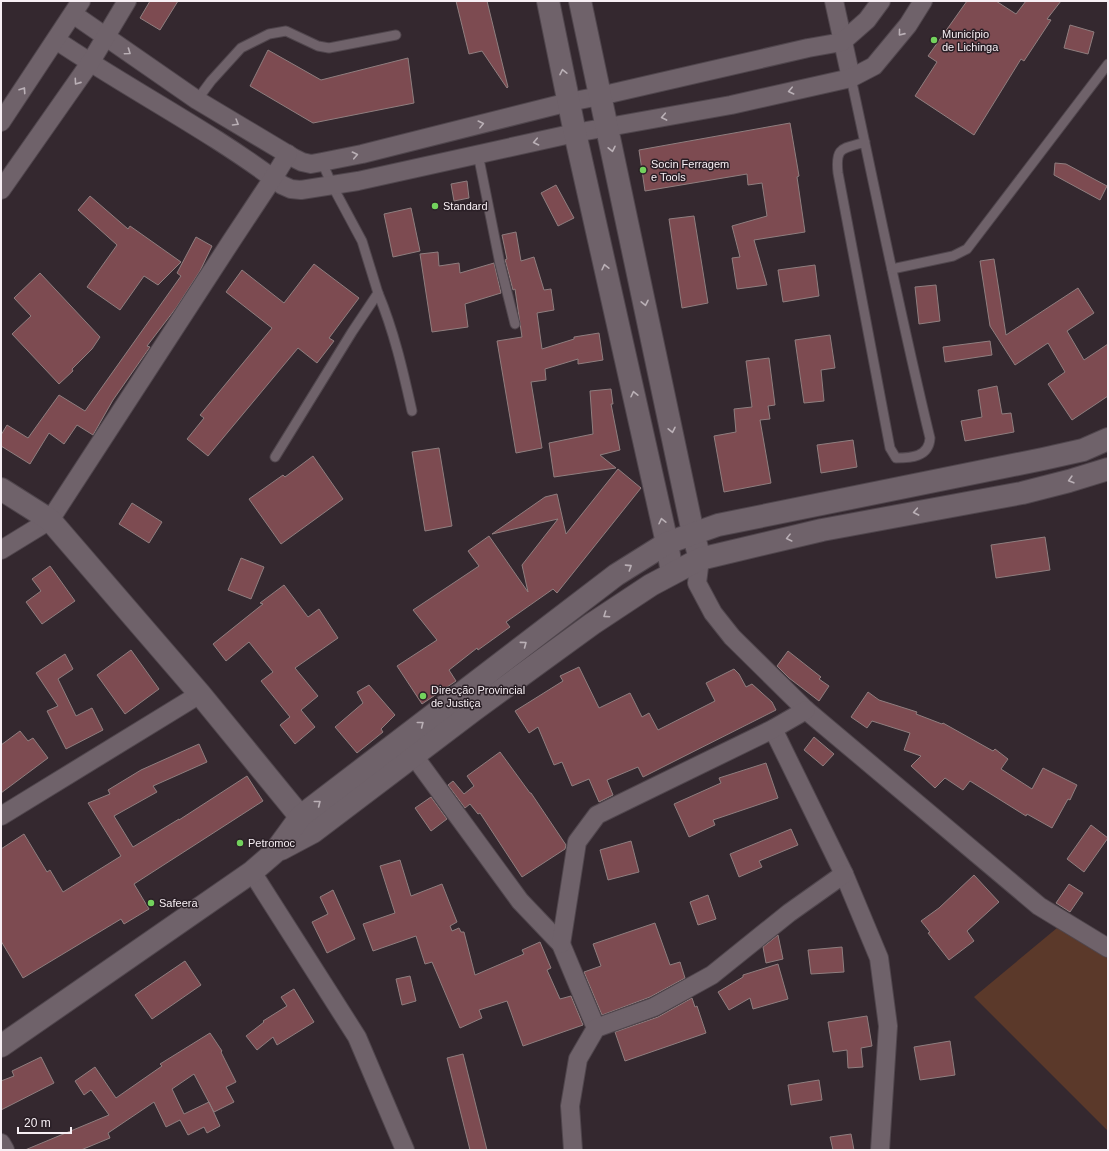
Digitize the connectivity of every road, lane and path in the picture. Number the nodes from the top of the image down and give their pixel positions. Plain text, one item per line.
1 (127, 1) edge
2 (548, 1) edge
3 (834, 1) edge
4 (881, 1) edge
5 (923, 1) edge
6 (583, 4) edge
7 (77, 7) edge
8 (396, 35) dead end
9 (105, 36) junction
10 (56, 40) junction
11 (842, 42) junction
12 (90, 63) junction
13 (1108, 64) edge
14 (851, 78) junction
15 (600, 96) junction
16 (197, 100) junction
17 (569, 102) junction
18 (1, 122) edge
19 (607, 128) junction
20 (576, 133) junction
21 (865, 142) junction
22 (288, 154) junction
23 (478, 154) junction
24 (322, 162) junction
25 (272, 178) junction
26 (332, 185) junction
27 (1, 190) edge
28 (892, 268) junction
29 (378, 293) junction
30 (514, 324) dead end
31 (412, 411) dead end
32 (1108, 440) edge
33 (275, 457) dead end
34 (1108, 469) edge
35 (934, 481) junction
36 (1, 489) edge
37 (886, 491) junction
38 (940, 508) junction
39 (892, 517) junction
40 (50, 520) junction
41 (693, 533) junction
42 (667, 543) junction
43 (1, 550) edge
44 (700, 559) junction
45 (672, 573) junction
46 (697, 583) junction
47 (200, 694) junction
48 (806, 710) junction
49 (772, 729) junction
50 (414, 756) junction
51 (1, 816) edge
52 (307, 824) junction
53 (252, 872) junction
54 (844, 874) junction
55 (561, 944) junction
56 (1108, 948) edge
57 (596, 1028) junction
58 (1, 1046) edge
59 (1, 1143) edge
60 (5, 1150) edge
61 (406, 1150) edge
62 (573, 1150) edge
63 (880, 1150) edge

1 - 9 street
17 -> 2 main road
3 - 11 street
4 - 11 street
5 -> 14 street
6 - 15 main road
7 - 9 street
7 - 10 street
8 - 16 lane
9 - 12 street
9 -> 16 street
10 - 12 street
18 -> 10 street
11 - 14 street
11 - 15 street
12 - 25 street
12 -> 27 street
13 - 28 lane
14 -> 19 street
14 - 21 lane
15 - 17 street
15 - 19 main road
16 -> 22 street
17 - 20 main road
24 -> 17 street
19 - 20 street
19 -> 41 main road
20 -> 23 street
42 -> 20 main road
21 - 28 lane
21 - 28 lane
22 - 24 street
22 - 25 street
23 - 26 street
23 - 30 lane
24 - 26 lane
25 - 26 street
25 - 40 street
26 - 29 lane
29 - 31 lane
29 - 33 lane
32 - 35 main road
34 -> 38 main road
35 - 37 main road
35 - 38 main road
36 - 40 main road
37 - 39 main road
37 - 41 main road
38 -> 39 main road
39 -> 44 main road
40 - 43 street
40 - 47 main road
41 - 42 main road
41 - 44 main road
42 - 45 main road
52 -> 42 main road
44 - 45 main road
44 - 46 street
45 - 46 street
45 -> 50 main road
46 - 48 street
47 - 51 street
47 - 52 main road
48 - 49 street
48 - 56 street
49 - 54 street
49 - 55 street
50 - 52 main road
50 - 55 street
52 - 53 main road
53 - 58 main road
53 - 61 street
54 - 57 street
54 - 63 street
55 - 57 street
57 - 62 street
59 - 60 street

